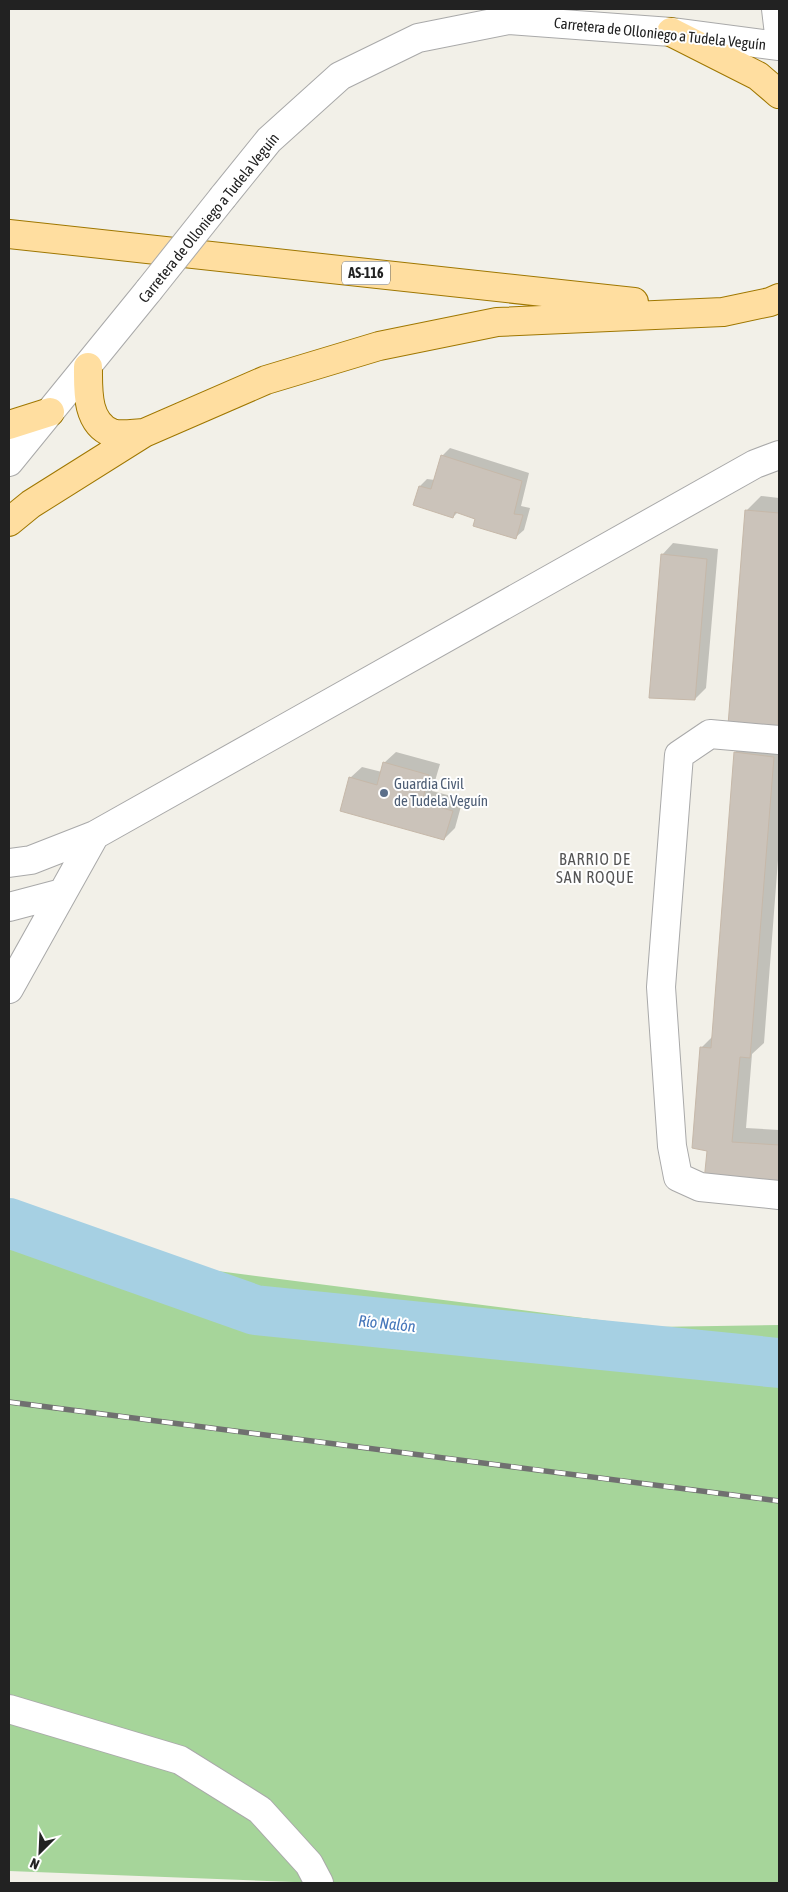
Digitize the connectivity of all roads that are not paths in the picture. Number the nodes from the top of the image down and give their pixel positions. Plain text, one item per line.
1 (776, 9) edge
2 (671, 32) junction
3 (779, 34) edge
4 (779, 46) edge
5 (779, 94) edge
6 (9, 234) edge
7 (779, 298) edge
8 (723, 312) junction
9 (779, 319) edge
10 (88, 367) junction
11 (50, 412) junction
12 (9, 425) edge
13 (144, 434) junction
14 (779, 454) edge
15 (9, 462) edge
16 (9, 522) edge
17 (779, 740) edge
18 (94, 835) junction
19 (9, 863) edge
20 (62, 893) junction
21 (9, 907) edge
22 (9, 989) edge
23 (779, 1196) edge
24 (9, 1708) edge
25 (319, 1883) edge

1 - 3 street
2 - 4 street, Carretera de Olloniego a Tudela Veguín
2 - 5 main road
2 - 10 street, Carretera de Olloniego a Tudela Veguín, bridge
6 - 8 main road, AS-116
7 - 8 main road
8 - 9 main road, AS-116
8 - 13 main road
10 - 11 street, Carretera de Olloniego a Tudela Veguín
10 - 13 main road
11 - 12 main road
11 - 15 street, Carretera de Olloniego a Tudela Veguín
13 - 16 main road
14 - 18 street
17 - 23 street
18 - 19 street
18 - 20 street
20 - 21 street
20 - 22 street
24 - 25 street

